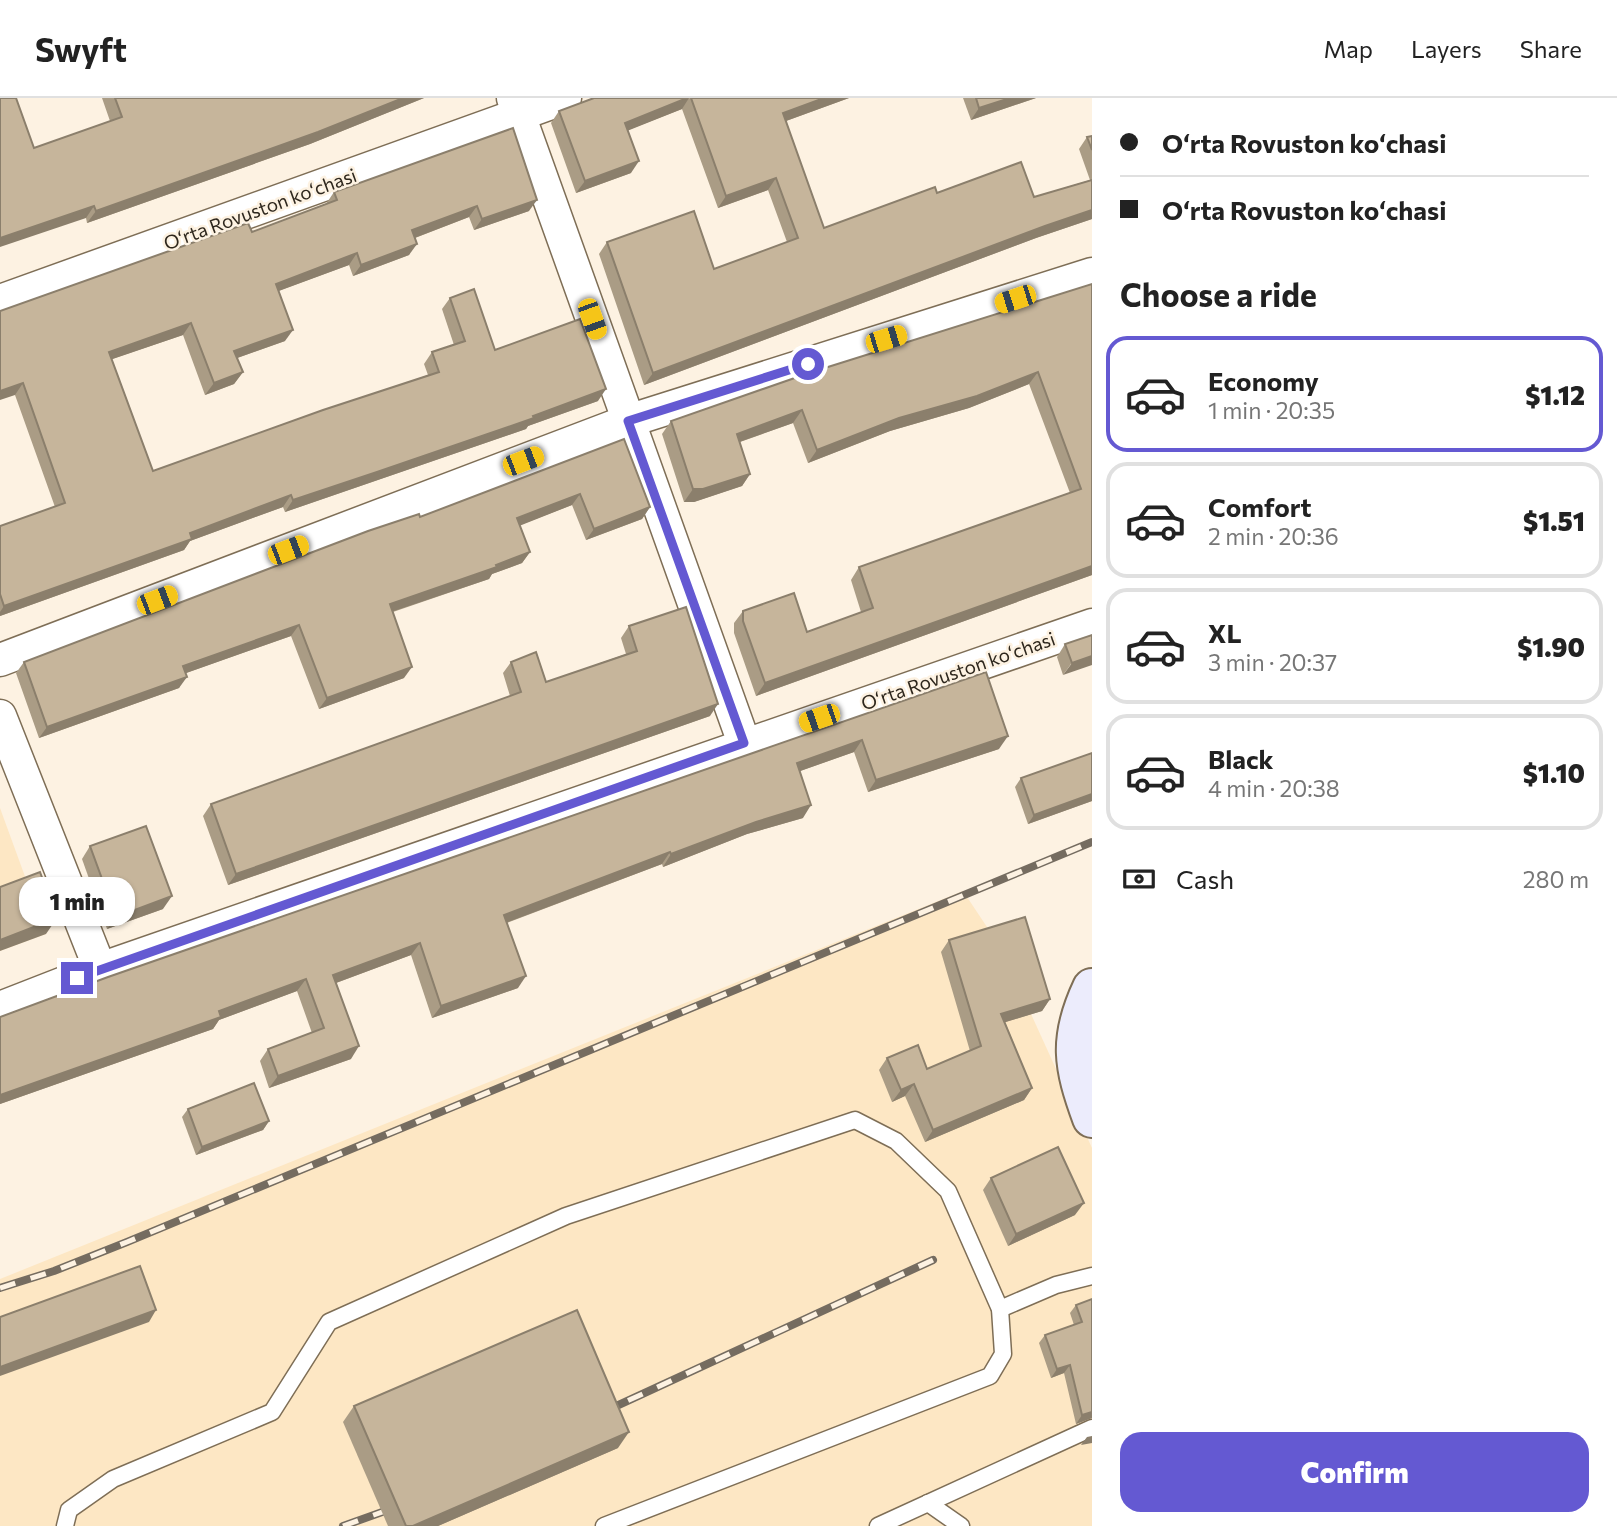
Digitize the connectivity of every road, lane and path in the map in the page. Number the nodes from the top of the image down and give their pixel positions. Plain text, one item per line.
1 (565, 98) edge
2 (516, 106) edge
3 (1092, 274) edge
4 (0, 301) edge
5 (628, 421) junction
6 (1092, 625) edge
7 (0, 660) edge
8 (0, 716) edge
9 (744, 743) junction
10 (100, 969) junction
11 (1092, 988) edge
12 (0, 1008) edge
13 (1092, 1118) edge
14 (1092, 1276) edge
15 (1000, 1309) junction
16 (1092, 1427) edge
17 (928, 1503) junction
18 (65, 1526) edge
19 (604, 1526) edge
20 (878, 1526) edge
21 (961, 1526) edge

1 - 2 street, Oʻrta Rovuston koʻchasi
2 - 4 street, Oʻrta Rovuston koʻchasi
2 - 5 street
3 - 5 street
5 - 7 street
5 - 9 street
6 - 9 street, Oʻrta Rovuston koʻchasi
8 - 10 street
9 - 10 street, Oʻrta Rovuston koʻchasi
10 - 12 street, Oʻrta Rovuston koʻchasi
11 - 13 street
14 - 15 lane
15 - 18 lane
15 - 19 lane
16 - 17 lane
17 - 20 lane
17 - 21 lane

